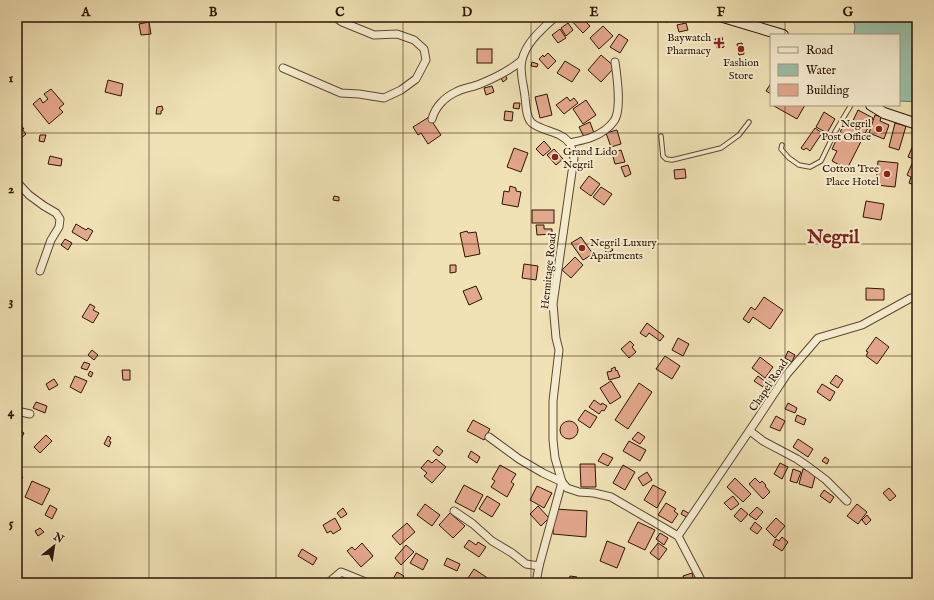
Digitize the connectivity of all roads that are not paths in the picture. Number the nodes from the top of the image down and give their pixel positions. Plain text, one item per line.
1 (335, 17) edge
2 (554, 17) edge
3 (723, 17) edge
4 (780, 34) edge
5 (521, 61) junction
6 (615, 62) dead end
7 (283, 68) dead end
8 (850, 106) edge
9 (873, 106) edge
10 (432, 119) dead end
11 (749, 122) dead end
12 (917, 124) edge
13 (662, 136) dead end
14 (570, 144) junction
15 (782, 145) dead end
16 (17, 182) edge
17 (40, 271) dead end
18 (917, 297) edge
19 (17, 411) edge
20 (30, 414) dead end
21 (750, 431) junction
22 (489, 437) dead end
23 (562, 482) junction
24 (846, 501) dead end
25 (454, 511) dead end
26 (678, 536) junction
27 (539, 566) junction
28 (328, 583) edge
29 (368, 583) edge
30 (536, 583) edge
31 (701, 583) edge

1 - 7 street
2 - 5 street
3 - 4 main road
5 - 10 street
5 - 14 street
6 - 14 street
8 - 15 lane
9 - 12 main road
11 - 13 lane
14 - 23 street, Hermitage Road
16 - 17 street
18 - 21 street, Chapel Road
19 - 20 street
21 - 24 street
21 - 26 street, Chapel Road
22 - 23 street
23 - 26 street
23 - 27 street, Hermitage Road
25 - 27 street
26 - 31 street
27 - 30 street, Hermitage Road
28 - 29 street

